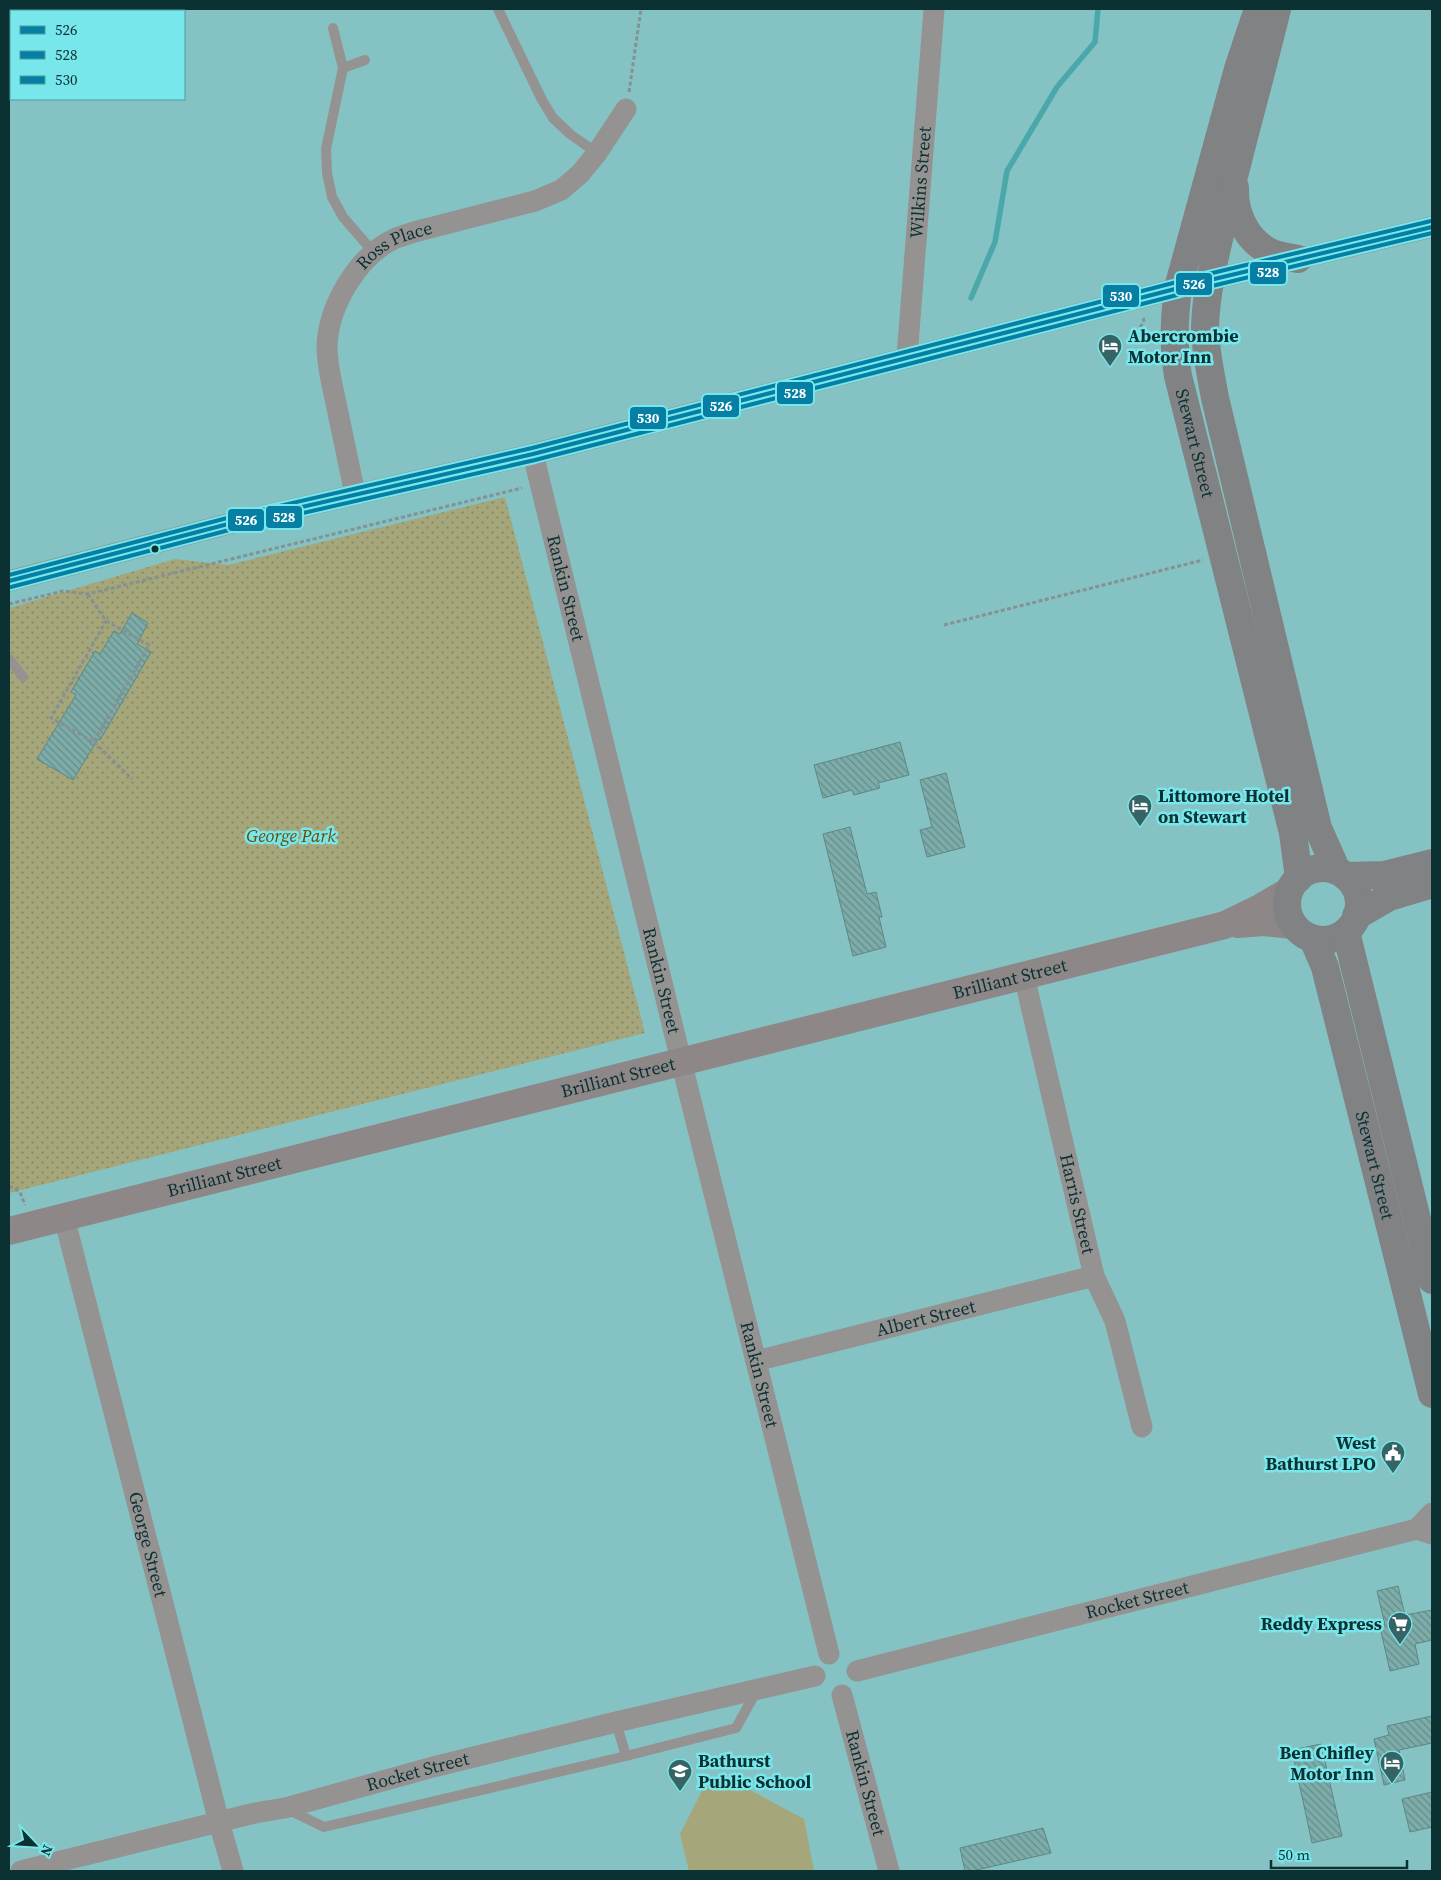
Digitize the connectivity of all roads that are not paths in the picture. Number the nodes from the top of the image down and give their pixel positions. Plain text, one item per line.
1 (498, 9) edge
2 (934, 9) edge
3 (1258, 9) edge
4 (1276, 9) edge
5 (333, 28) dead end
6 (365, 60) dead end
7 (342, 68) junction
8 (626, 109) road end
9 (597, 153) junction
10 (1236, 164) junction
11 (1432, 227) edge
12 (374, 254) junction
13 (1298, 259) junction
14 (1210, 280) junction
15 (1178, 288) junction
16 (906, 357) junction
17 (533, 454) junction
18 (355, 494) junction
19 (9, 581) edge
20 (9, 660) edge
21 (23, 677) dead end
22 (1432, 863) edge
23 (1341, 874) junction
24 (1294, 884) junction
25 (1432, 884) edge
26 (1226, 924) junction
27 (1351, 924) junction
28 (1303, 932) junction
29 (1024, 976) junction
30 (681, 1062) junction
31 (64, 1217) junction
32 (9, 1231) edge
33 (1094, 1276) junction
34 (1432, 1280) edge
35 (756, 1361) junction
36 (1432, 1394) edge
37 (1142, 1427) dead end
38 (1432, 1513) edge
39 (1425, 1531) edge
40 (829, 1654) junction
41 (857, 1671) junction
42 (815, 1676) junction
43 (758, 1690) junction
44 (842, 1694) junction
45 (616, 1722) junction
46 (626, 1756) junction
47 (285, 1808) junction
48 (219, 1822) junction
49 (21, 1871) edge
50 (234, 1871) edge
51 (889, 1871) edge

1 - 9 lane
2 - 16 street, Wilkins Street
3 - 15 highway, Stewart Street
4 - 10 highway, Stewart Street
5 - 7 lane
6 - 7 lane
7 - 12 lane
8 - 9 street, Ross Place
9 - 12 street, Ross Place
10 - 13 highway
10 - 14 highway, Stewart Street
11 - 13 street
12 - 18 street, Ross Place
13 - 14 street
14 - 15 street
14 - 23 highway, Stewart Street
15 - 16 street
15 - 24 highway, Stewart Street
16 - 17 street
17 - 18 street
17 - 30 street, Rankin Street
18 - 19 street
20 - 21 lane
22 - 23 highway
23 - 24 highway
23 - 27 highway
24 - 26 street, Brilliant Street
24 - 28 highway
25 - 27 highway
26 - 28 street, Brilliant Street
26 - 29 street, Brilliant Street
27 - 28 highway
27 - 34 highway, Stewart Street
28 - 36 highway, Stewart Street
29 - 30 street, Brilliant Street
29 - 33 street, Harris Street
30 - 31 street, Brilliant Street
30 - 35 street, Rankin Street
31 - 32 street, Brilliant Street
31 - 48 street, George Street
33 - 35 street, Albert Street
33 - 37 street, Harris Street
35 - 40 street, Rankin Street
38 - 39 street, Rocket Street
39 - 41 street, Rocket Street
40 - 41 street
40 - 42 street
41 - 44 street
42 - 43 street, Rocket Street
42 - 44 street
43 - 45 street, Rocket Street
43 - 46 lane
44 - 51 street, Rankin Street
45 - 46 lane
45 - 47 street, Rocket Street
46 - 47 lane
47 - 48 street, Rocket Street
48 - 49 street, Rocket Street
48 - 50 street, George Street

